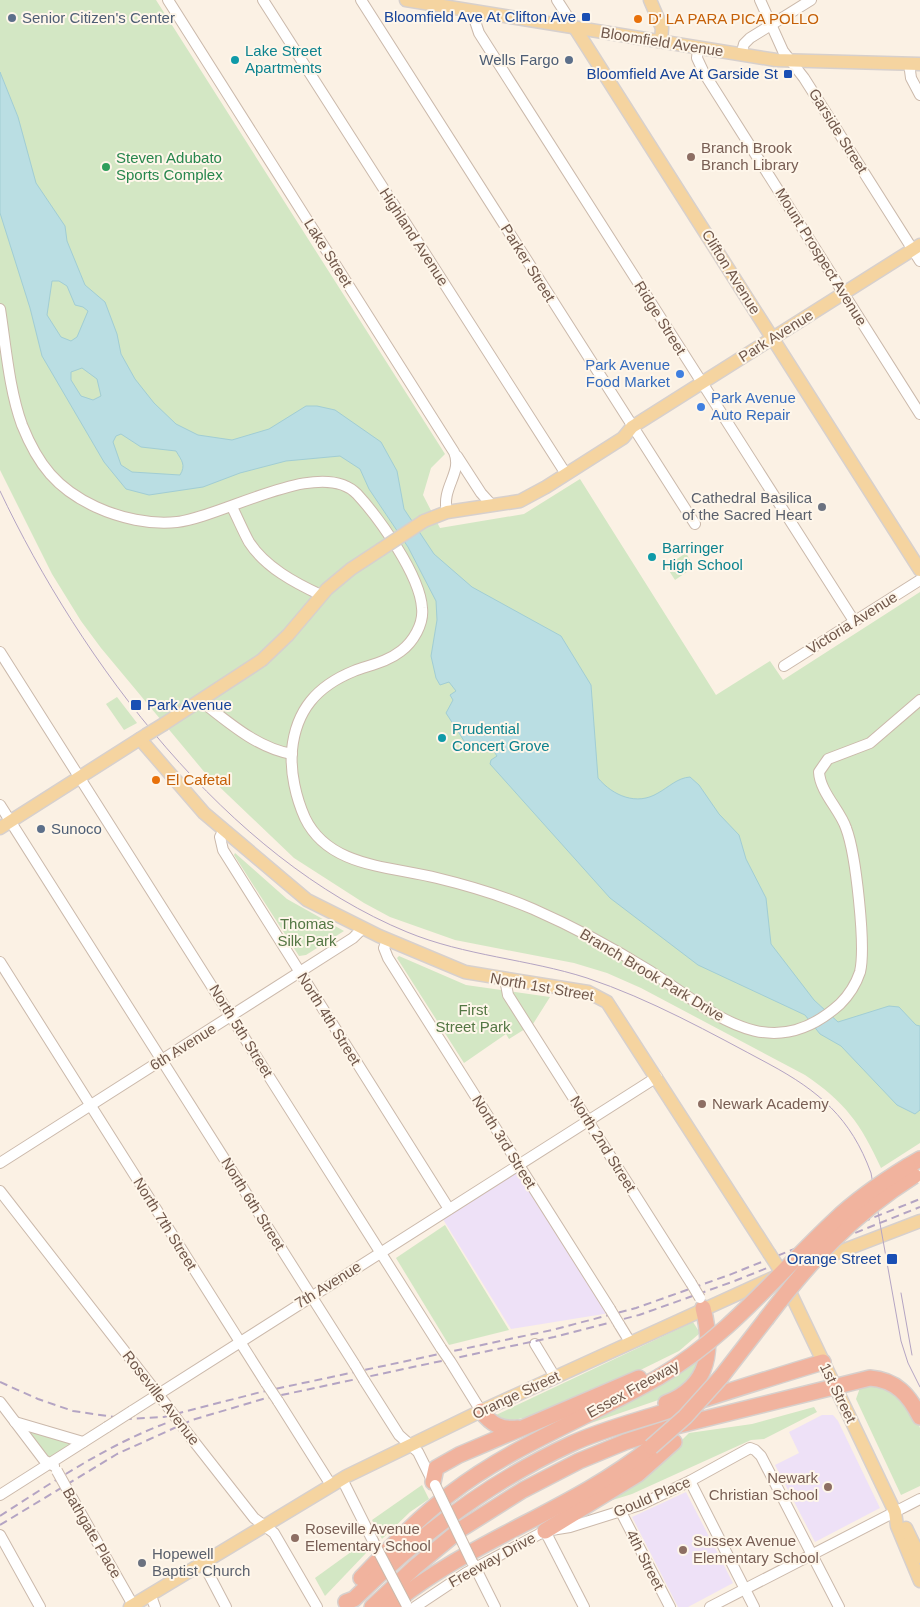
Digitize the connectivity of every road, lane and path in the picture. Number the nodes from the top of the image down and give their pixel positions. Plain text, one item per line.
1 (168, 0) edge
2 (263, 0) edge
3 (361, 0) edge
4 (406, 0) edge
5 (557, 0) edge
6 (650, 0) edge
7 (760, 0) edge
8 (811, 0) edge
9 (454, 4) edge
10 (475, 11) junction
11 (771, 25) junction
12 (575, 28) junction
13 (661, 41) junction
14 (698, 48) junction
15 (741, 55) junction
16 (792, 62) junction
17 (915, 64) edge
18 (920, 95) edge
19 (916, 247) edge
20 (920, 261) edge
21 (843, 294) junction
22 (0, 309) edge
23 (772, 338) junction
24 (702, 384) junction
25 (920, 414) edge
26 (632, 427) junction
27 (454, 452) junction
28 (563, 471) junction
29 (491, 504) junction
30 (232, 507) junction
31 (447, 512) junction
32 (696, 524) dead end
33 (920, 570) edge
34 (920, 580) edge
35 (321, 595) junction
36 (854, 622) junction
37 (0, 652) edge
38 (784, 666) dead end
39 (920, 700) edge
40 (201, 701) junction
41 (143, 737) junction
42 (292, 754) junction
43 (80, 777) junction
44 (0, 805) edge
45 (5, 825) edge
46 (224, 830) junction
47 (363, 928) junction
48 (387, 940) junction
49 (0, 962) edge
50 (300, 972) junction
51 (505, 979) junction
52 (231, 1016) junction
53 (161, 1060) junction
54 (657, 1076) junction
55 (90, 1105) junction
56 (588, 1121) junction
57 (0, 1163) edge
58 (519, 1164) junction
59 (915, 1164) edge
60 (0, 1191) edge
61 (449, 1209) junction
62 (920, 1221) edge
63 (380, 1252) junction
64 (780, 1271) junction
65 (311, 1296) junction
66 (702, 1303) junction
67 (240, 1341) junction
68 (630, 1342) junction
69 (535, 1344) dead end
70 (823, 1362) junction
71 (655, 1375) junction
72 (556, 1377) junction
73 (721, 1377) junction
74 (835, 1386) junction
75 (158, 1394) junction
76 (0, 1402) edge
77 (481, 1411) junction
78 (920, 1417) edge
79 (16, 1422) junction
80 (524, 1426) junction
81 (613, 1427) junction
82 (83, 1442) junction
83 (410, 1444) junction
84 (49, 1464) junction
85 (690, 1481) junction
86 (336, 1482) junction
87 (434, 1483) junction
88 (0, 1494) edge
89 (920, 1500) edge
90 (621, 1512) junction
91 (895, 1512) junction
92 (265, 1526) junction
93 (545, 1531) junction
94 (0, 1535) edge
95 (812, 1555) junction
96 (920, 1557) edge
97 (204, 1564) junction
98 (474, 1565) junction
99 (920, 1581) edge
100 (744, 1589) junction
101 (153, 1601) edge
102 (343, 1605) edge
103 (132, 1606) edge
104 (409, 1606) edge
105 (40, 1607) edge
106 (226, 1607) edge
107 (317, 1607) edge
108 (372, 1607) edge
109 (389, 1607) edge
110 (495, 1607) edge
111 (584, 1607) edge
112 (670, 1607) edge
113 (710, 1607) edge
114 (754, 1607) edge
115 (839, 1607) edge

1 - 27 street, Lake Street
2 - 28 street, Highland Avenue
3 - 26 street, Parker Street
4 - 9 main road, Bloomfield Avenue
5 - 12 street, Clifton Avenue
6 - 13 main road
7 - 11 street, Garside Street
8 - 11 street
9 - 10 main road, Bloomfield Avenue
10 - 12 main road, Bloomfield Avenue
10 - 24 street, Ridge Street
11 - 15 street
11 - 16 street, Garside Street
12 - 13 main road, Bloomfield Avenue
12 - 23 main road, Clifton Avenue
13 - 14 main road, Bloomfield Avenue
14 - 15 main road, Bloomfield Avenue
14 - 21 street, Mount Prospect Avenue
15 - 16 main road, Bloomfield Avenue
16 - 17 main road, Bloomfield Avenue
16 - 19 street, Garside Street
17 - 18 street
19 - 20 street, Garside Street
19 - 21 main road, Park Avenue
21 - 23 main road, Park Avenue
21 - 25 street, Mount Prospect Avenue
22 - 30 street, Branch Brook Park Drive
23 - 24 main road, Park Avenue
23 - 33 main road, Clifton Avenue
24 - 26 main road, Park Avenue
24 - 36 street, Ridge Street
26 - 28 main road, Park Avenue
26 - 32 street, Parker Street
27 - 29 street, Lake Street
27 - 31 street
28 - 29 main road, Park Avenue
29 - 31 main road, Park Avenue
30 - 35 street
30 - 42 street, Branch Brook Park Drive
31 - 35 main road, Park Avenue, bridge
34 - 36 street, Victoria Avenue
35 - 40 main road, Park Avenue
36 - 38 street, Victoria Avenue
37 - 43 street, North 5th Street
39 - 42 street, Branch Brook Park Drive
40 - 41 main road, Park Avenue, bridge
40 - 42 street
41 - 43 main road, Park Avenue
41 - 46 main road
43 - 45 main road, Park Avenue
43 - 52 street, North 5th Street
44 - 45 street, North 6th Street
45 - 53 street, North 6th Street
46 - 47 main road, North 1st Street
46 - 50 street, North 4th Street
47 - 48 main road, North 1st Street
47 - 50 street, 6th Avenue
48 - 51 main road, North 1st Street
48 - 58 street, North 3rd Street
49 - 55 street, North 7th Street
50 - 52 street, 6th Avenue
50 - 61 street, North 4th Street
51 - 54 main road, North 1st Street
51 - 56 street, North 2nd Street
52 - 53 street, 6th Avenue
52 - 63 street, North 5th Street
53 - 55 street, 6th Avenue
53 - 65 street, North 6th Street
54 - 56 street, 7th Avenue
54 - 64 main road, North 1st Street, bridge
55 - 57 street, 6th Avenue
55 - 67 street, North 7th Street
56 - 58 street, 7th Avenue
56 - 66 street, North 2nd Street, bridge
58 - 61 street, 7th Avenue
58 - 68 street, North 3rd Street, bridge
59 - 71 highway, bridge
59 - 73 highway, bridge
60 - 75 street, Roseville Avenue
61 - 63 street, 7th Avenue
62 - 64 main road, Orange Street
63 - 65 street, 7th Avenue
63 - 77 street, North 5th Street, bridge
64 - 66 main road, Orange Street
64 - 70 main road, 1st Street
65 - 67 street, 7th Avenue
65 - 83 street, North 6th Street, bridge
66 - 68 main road, Orange Street
66 - 81 highway
67 - 75 street, 7th Avenue
67 - 86 street, North 7th Street, bridge
68 - 72 main road, Orange Street
69 - 72 street
70 - 74 main road, 1st Street
70 - 81 highway
71 - 80 highway
71 - 102 highway, Essex Freeway
72 - 77 main road, Orange Street
73 - 93 highway
73 - 109 highway, bridge
74 - 78 highway
74 - 91 main road, 1st Street
74 - 108 highway
75 - 82 street, 7th Avenue, bridge
75 - 92 street, Roseville Avenue, bridge
76 - 79 street, Bathgate Place
77 - 80 highway
77 - 83 main road, Orange Street
79 - 82 street
79 - 84 street, Bathgate Place
80 - 87 highway
81 - 102 highway
82 - 84 street, 7th Avenue
83 - 86 main road, Orange Street
83 - 87 street, North 6th Street
84 - 88 street, 7th Avenue
84 - 103 street, Bathgate Place, bridge
85 - 90 street, Gould Place
85 - 95 street, Gould Place
85 - 100 street
86 - 92 main road, Orange Street
86 - 104 street, North 7th Street, bridge
87 - 98 street, North 6th Street, bridge
89 - 91 street
90 - 93 street, Gould Place
90 - 112 street, 4th Street
91 - 95 street
91 - 96 main road, 1st Street
91 - 99 main road, 1st Street
92 - 97 main road, Orange Street
92 - 107 street, Roseville Avenue
93 - 98 street, Freeway Drive
93 - 111 street
94 - 105 street
95 - 100 street
95 - 115 street
97 - 101 main road, Orange Street
97 - 106 street
98 - 104 street, Freeway Drive
98 - 110 street, North 6th Street
100 - 113 street
100 - 114 street
101 - 103 main road, Orange Street

